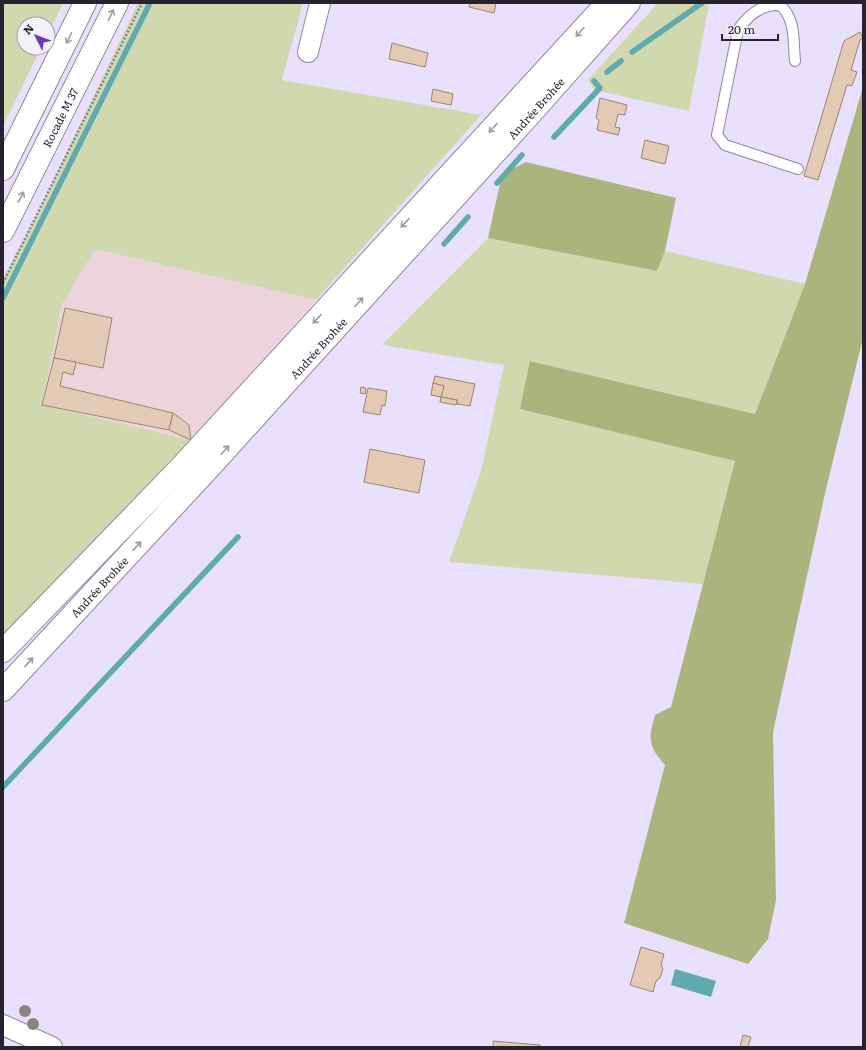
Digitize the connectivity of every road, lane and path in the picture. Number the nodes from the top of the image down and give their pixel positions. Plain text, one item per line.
1 (85, 3) edge
2 (116, 3) edge
3 (142, 3) edge
4 (320, 3) edge
5 (607, 3) edge
6 (629, 3) edge
7 (308, 52) dead end
8 (795, 61) dead end
9 (3, 169) edge
10 (798, 170) dead end
11 (3, 231) edge
12 (3, 283) edge
13 (3, 651) edge
14 (3, 690) edge
15 (3, 1025) edge
16 (52, 1047) edge

1 -> 9 main road
11 -> 2 main road, Rocade M 37
3 - 12 path
4 - 7 street
5 -> 13 main road, Andrée Brohée
14 -> 6 main road, Andrée Brohée
8 - 10 lane
15 - 16 street

